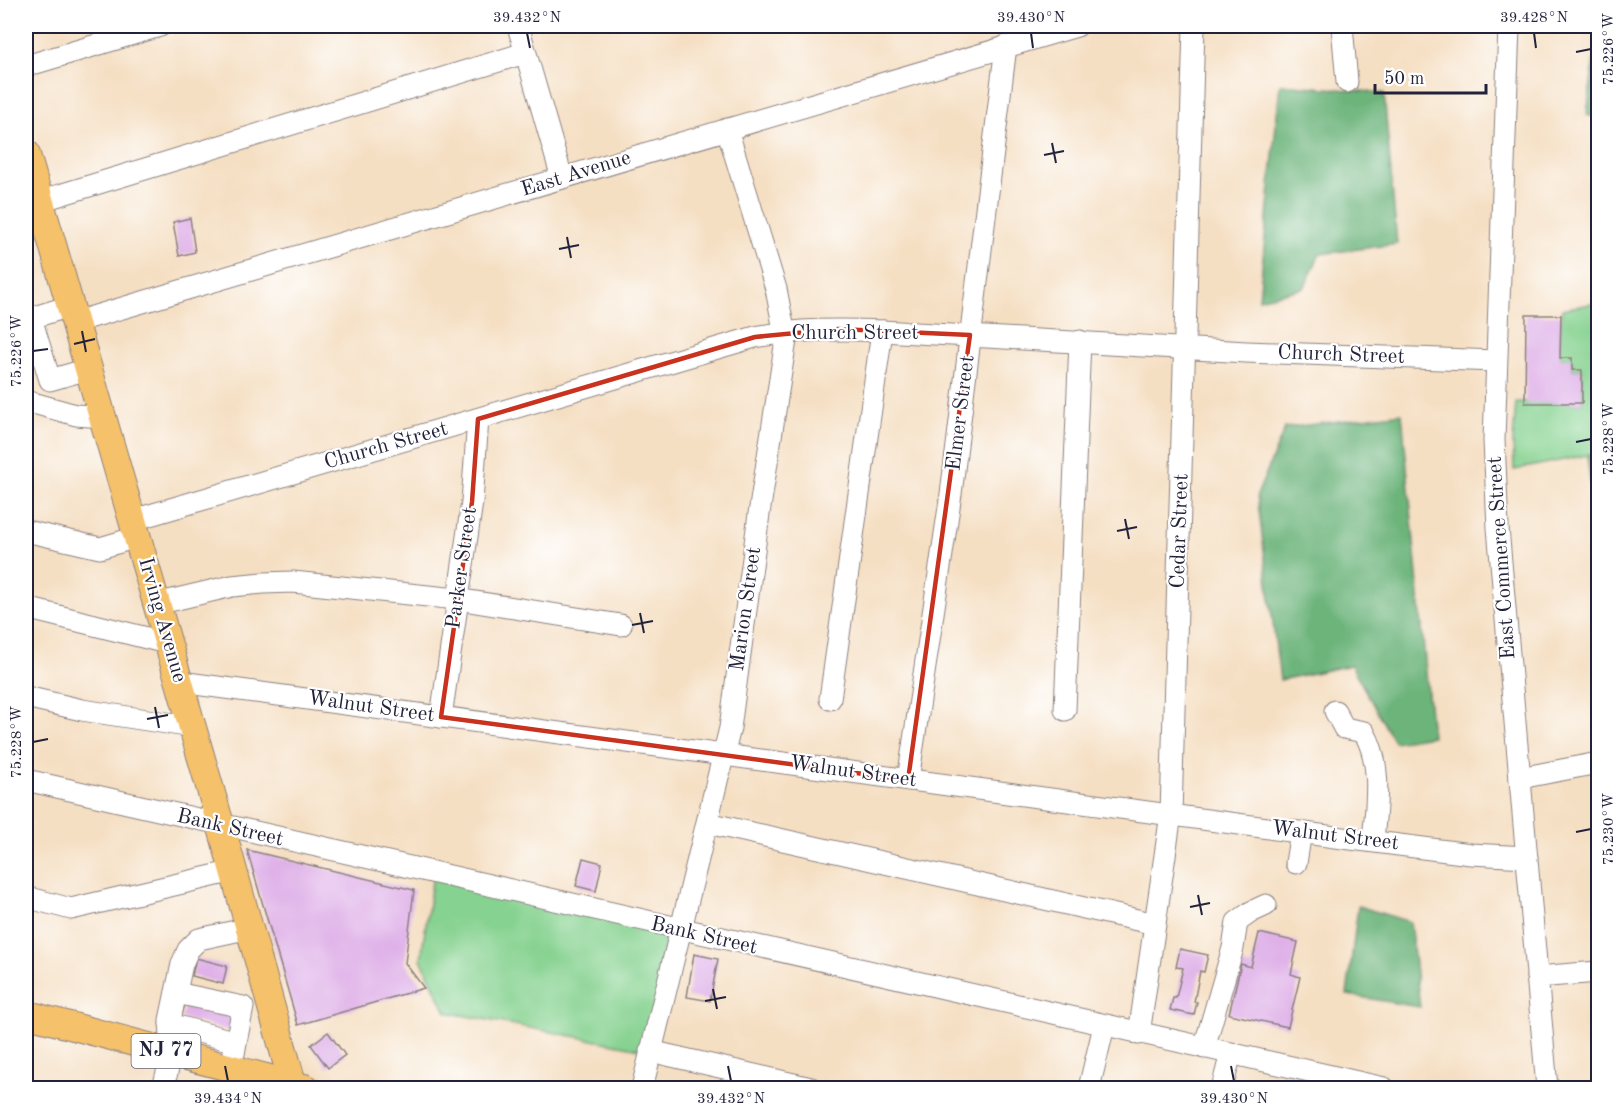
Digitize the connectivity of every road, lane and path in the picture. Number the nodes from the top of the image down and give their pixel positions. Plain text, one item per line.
1 (160, 26) edge
2 (518, 26) edge
3 (1077, 26) edge
4 (1194, 26) edge
5 (1342, 26) edge
6 (1509, 26) edge
7 (1006, 46) junction
8 (525, 52) junction
9 (26, 66) edge
10 (1347, 82) dead end
11 (727, 129) junction
12 (26, 153) edge
13 (562, 178) junction
14 (39, 201) junction
15 (72, 314) junction
16 (785, 331) junction
17 (882, 331) junction
18 (970, 335) junction
19 (1080, 341) junction
20 (1186, 347) junction
21 (1496, 361) junction
22 (88, 369) junction
23 (26, 401) edge
24 (103, 417) junction
25 (478, 419) junction
26 (135, 528) junction
27 (26, 531) edge
28 (457, 599) junction
29 (156, 604) junction
30 (26, 608) edge
31 (621, 625) dead end
32 (167, 643) junction
33 (180, 682) junction
34 (26, 697) edge
35 (830, 699) dead end
36 (1065, 710) dead end
37 (1335, 711) dead end
38 (441, 717) junction
39 (193, 728) junction
40 (724, 755) junction
41 (1599, 763) edge
42 (1520, 778) junction
43 (26, 780) edge
44 (908, 780) junction
45 (1171, 814) junction
46 (708, 823) junction
47 (221, 826) junction
48 (1300, 832) junction
49 (1372, 841) junction
50 (1527, 857) junction
51 (1296, 863) dead end
52 (234, 872) junction
53 (26, 897) edge
54 (1266, 905) dead end
55 (1155, 924) junction
56 (250, 928) junction
57 (681, 931) junction
58 (1599, 972) edge
59 (1537, 977) junction
60 (176, 993) junction
61 (269, 999) junction
62 (243, 1007) junction
63 (26, 1014) edge
64 (170, 1024) junction
65 (1104, 1026) junction
66 (1139, 1034) junction
67 (236, 1042) junction
68 (1204, 1048) junction
69 (650, 1051) junction
70 (172, 1053) junction
71 (1231, 1053) junction
72 (230, 1068) junction
73 (298, 1087) edge
74 (163, 1089) edge
75 (642, 1089) edge
76 (811, 1089) edge
77 (1089, 1089) edge
78 (1222, 1089) edge
79 (1384, 1089) edge
80 (1547, 1089) edge

1 - 9 street
2 - 8 street
3 - 7 street, East Avenue
4 - 20 street, Cedar Street
5 - 10 street
6 - 21 street, East Commerce Street
7 - 11 street, East Avenue
7 - 18 street, Elmer Street
8 - 13 street
8 - 14 street
11 - 13 street, East Avenue
11 - 16 street, Marion Street
12 - 14 main road, Irving Avenue
13 - 15 street, East Avenue
14 - 15 main road, Irving Avenue
15 - 22 main road, Irving Avenue
15 - 22 street, East Avenue
16 - 17 street, Church Street
16 - 25 street, Church Street
16 - 40 street, Marion Street
17 - 18 street, Church Street
17 - 35 street
18 - 19 street, Church Street
18 - 44 street, Elmer Street
19 - 20 street, Church Street
19 - 36 street
20 - 21 street, Church Street
20 - 45 street, Cedar Street
21 - 42 street, East Commerce Street
22 - 24 main road, Irving Avenue
23 - 24 street
24 - 26 main road, Irving Avenue
25 - 26 street, Church Street
25 - 28 street, Parker Street
26 - 27 street, Church Street
26 - 29 main road, Irving Avenue
28 - 29 street
28 - 31 street
28 - 38 street, Parker Street
29 - 32 main road, Irving Avenue
30 - 32 street
32 - 33 main road, Irving Avenue
33 - 38 street, Walnut Street
33 - 39 main road, Irving Avenue
34 - 39 street
37 - 49 street
38 - 40 street, Walnut Street
39 - 47 main road, Irving Avenue
40 - 44 street, Walnut Street
40 - 46 street, Marion Street
41 - 42 street
42 - 50 street, East Commerce Street
43 - 47 street, Bank Street
44 - 45 street, Walnut Street
45 - 48 street, Walnut Street
45 - 55 street, Cedar Street
46 - 55 street
46 - 57 street, Marion Street
47 - 52 main road, Irving Avenue
47 - 57 street, Bank Street
48 - 49 street, Walnut Street
48 - 51 street
49 - 50 street, Walnut Street
50 - 59 street, East Commerce Street
52 - 53 street
52 - 56 main road, Irving Avenue
54 - 68 street
55 - 66 street, Cedar Street
56 - 60 street
56 - 61 main road, Irving Avenue
57 - 65 street, Bank Street
57 - 69 street, Marion Street
58 - 59 street
59 - 80 street, East Commerce Street
60 - 62 street
60 - 64 street
61 - 62 street
61 - 73 main road, Irving Avenue
62 - 67 street
63 - 70 main road, NJ 77
64 - 67 street
64 - 70 street
65 - 66 street, Bank Street
65 - 77 street
66 - 68 street, Bank Street
67 - 72 street
68 - 71 street, Bank Street
69 - 75 street, Marion Street
69 - 76 street
70 - 72 main road, NJ 77
70 - 74 street
71 - 78 street
71 - 79 street, Bank Street
72 - 73 main road, NJ 77

